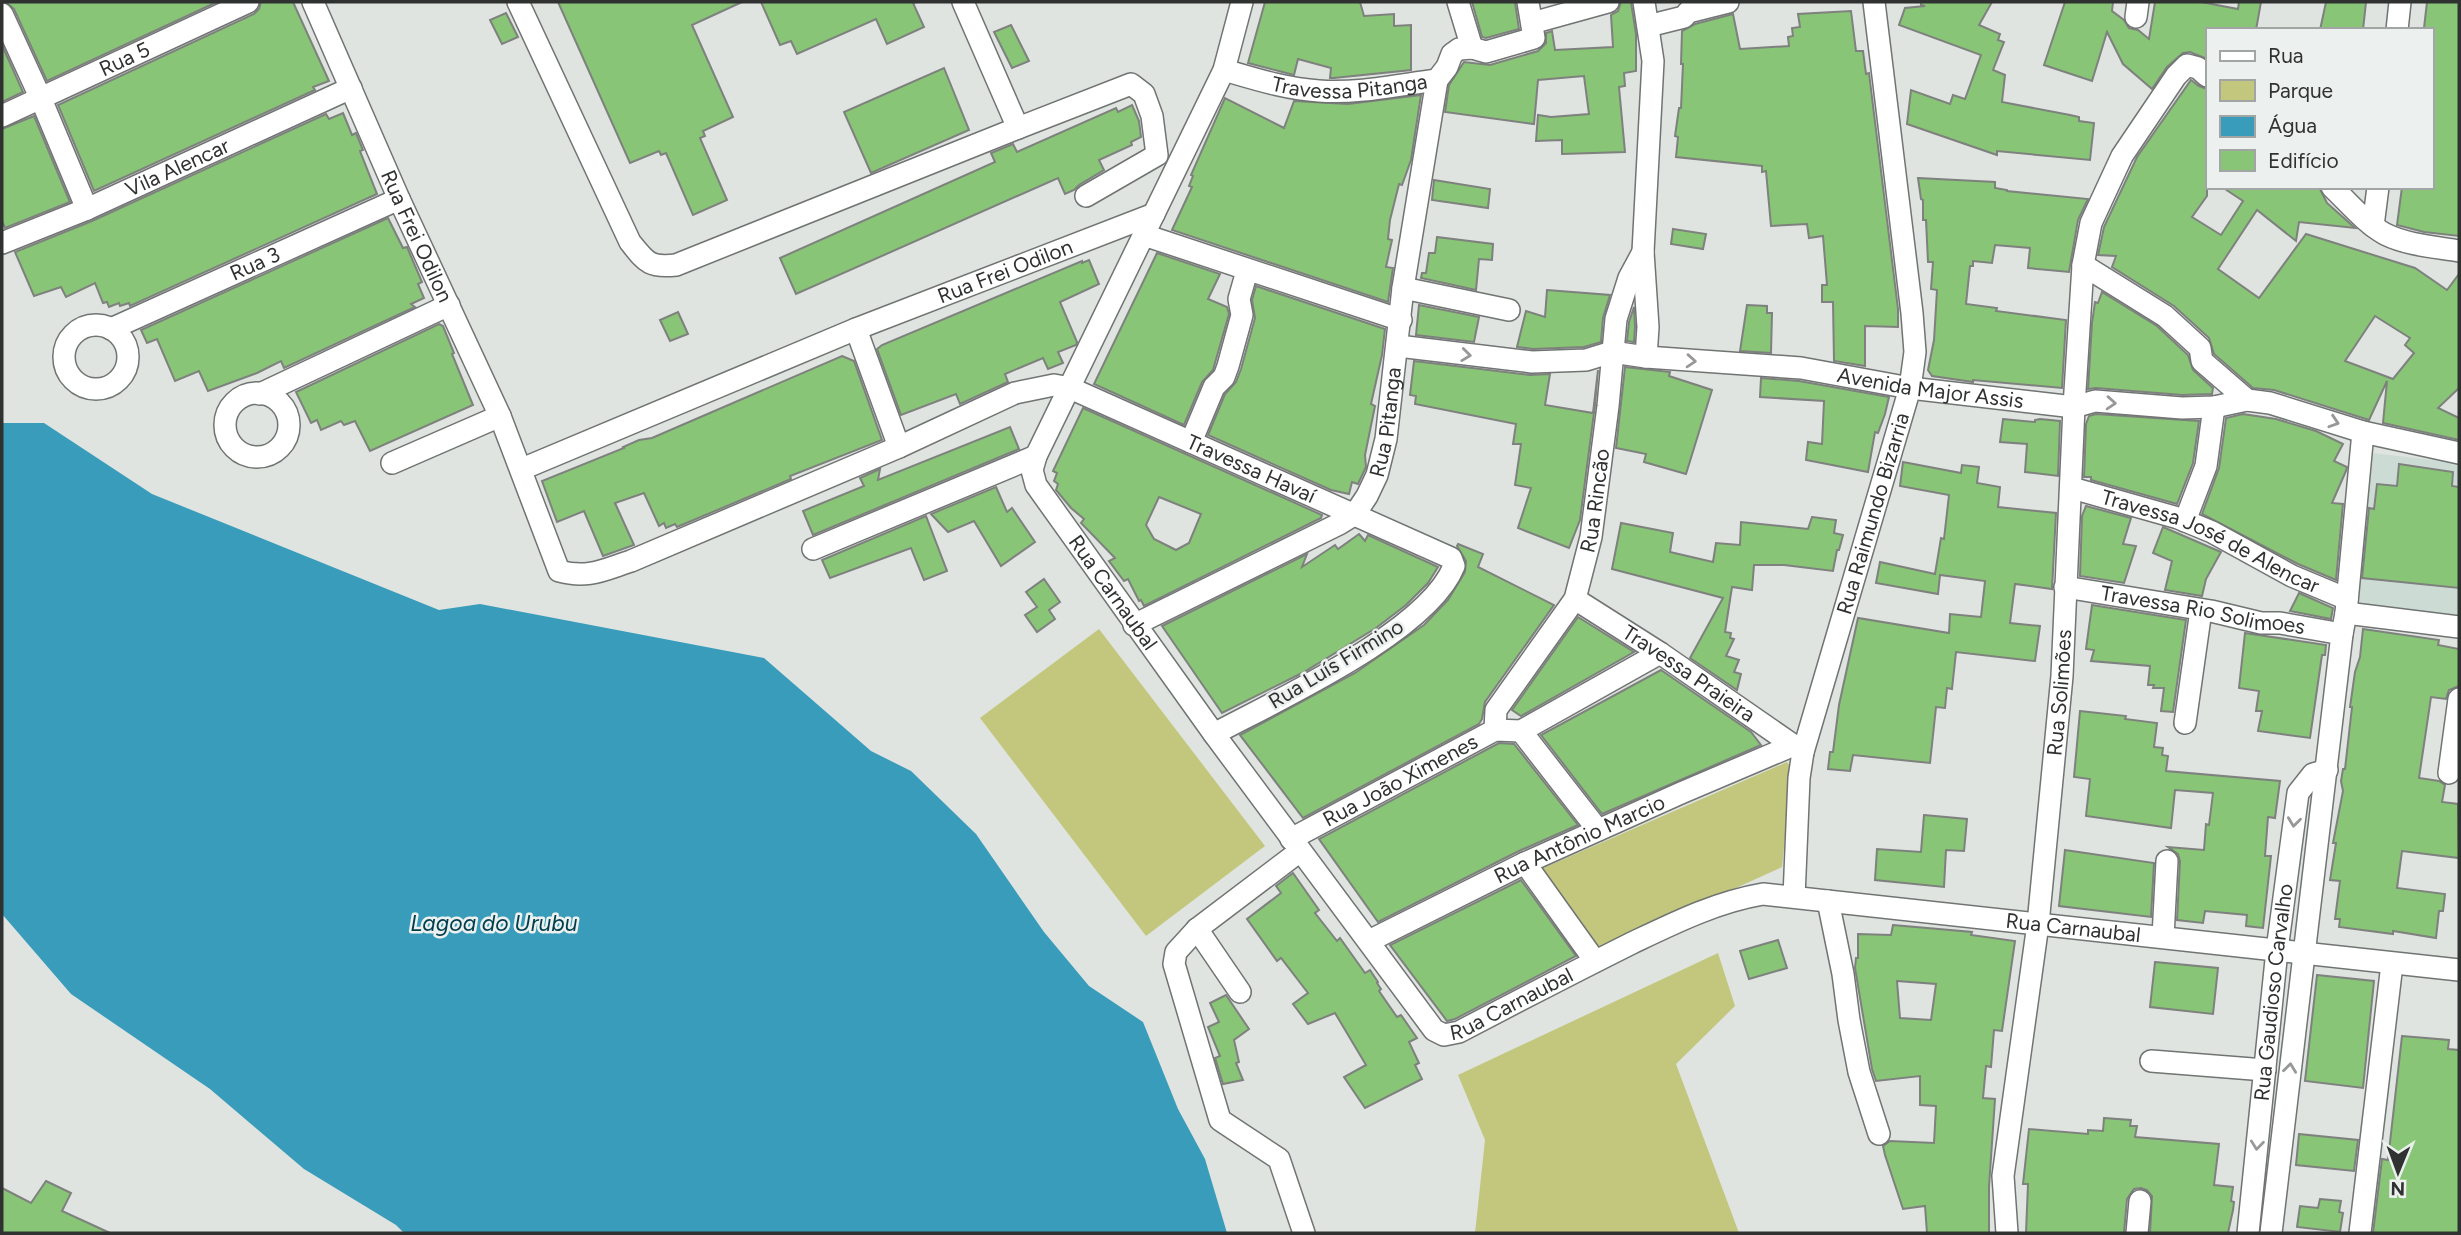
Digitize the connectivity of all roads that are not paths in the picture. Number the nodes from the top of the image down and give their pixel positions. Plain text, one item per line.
1 (248, 2) edge
2 (313, 2) edge
3 (518, 2) edge
4 (963, 2) edge
5 (1242, 2) edge
6 (1458, 2) edge
7 (1528, 2) edge
8 (1608, 2) edge
9 (1644, 2) edge
10 (1728, 2) edge
11 (1874, 2) edge
12 (2400, 2) edge
13 (2, 14) edge
14 (1532, 23) junction
15 (1648, 26) junction
16 (2397, 28) edge
17 (1472, 48) junction
18 (1224, 71) junction
19 (2206, 75) edge
20 (1437, 80) junction
21 (351, 88) junction
22 (41, 99) junction
23 (2, 116) edge
24 (1018, 128) junction
25 (2334, 189) edge
26 (2378, 189) edge
27 (1086, 196) dead end
28 (399, 199) junction
29 (88, 209) junction
30 (1154, 214) junction
31 (2373, 226) junction
32 (1144, 235) junction
33 (2, 243) edge
34 (2459, 251) edge
35 (1643, 252) junction
36 (2083, 265) junction
37 (1247, 271) junction
38 (1403, 288) junction
39 (449, 304) junction
40 (1509, 310) dead end
41 (1401, 320) junction
42 (111, 328) dead end
43 (856, 329) junction
44 (1398, 346) junction
45 (1612, 352) junction
46 (1646, 357) junction
47 (1070, 388) junction
48 (1910, 388) junction
49 (260, 394) dead end
50 (2247, 400) junction
51 (2074, 407) junction
52 (2214, 407) junction
53 (500, 416) junction
54 (2363, 432) junction
55 (1191, 442) junction
56 (899, 447) junction
57 (2459, 453) edge
58 (1036, 456) junction
59 (391, 463) dead end
60 (522, 469) junction
61 (2071, 488) junction
62 (1355, 514) junction
63 (2185, 521) junction
64 (813, 549) dead end
65 (1434, 550) joint
66 (2065, 587) junction
67 (1576, 599) junction
68 (2347, 606) junction
69 (2200, 610) junction
70 (1134, 625) junction
71 (2459, 627) edge
72 (2342, 634) junction
73 (1660, 653) junction
74 (2459, 699) edge
75 (2185, 723) dead end
76 (1495, 730) junction
77 (1521, 731) junction
78 (1214, 734) junction
79 (1799, 748) junction
80 (2327, 770) junction
81 (2449, 773) dead end
82 (1598, 830) junction
83 (1296, 845) junction
84 (2168, 862) dead end
85 (1525, 863) junction
86 (1794, 897) junction
87 (1828, 901) junction
88 (2038, 924) junction
89 (1197, 929) junction
90 (2163, 937) junction
91 (1369, 941) junction
92 (2277, 950) junction
93 (2303, 953) junction
94 (1595, 961) junction
95 (2392, 964) junction
96 (2459, 970) edge
97 (1240, 992) dead end
98 (2151, 1061) dead end
99 (2265, 1070) junction
100 (1880, 1134) dead end
101 (2140, 1201) dead end
102 (1304, 1233) edge
103 (2007, 1233) edge
104 (2137, 1233) edge
105 (2248, 1233) edge
106 (2271, 1233) edge
107 (2360, 1233) edge

1 - 22 street, Rua 5
2 - 21 street, Rua Frei Odilon
3 - 24 street
4 - 24 street
5 - 18 street
6 - 17 street
7 - 14 street
8 - 14 street
9 - 15 street, Rua Rincão
10 - 15 street
11 - 48 street, Rua Raimundo Bizarria
12 - 16 street
13 - 22 street
14 - 17 street
15 - 35 street, Rua Rincão
17 - 20 street, Travessa Pitanga
18 - 20 street, Travessa Pitanga
18 - 30 street
19 - 36 street, Rua Solimões
20 - 38 street, Rua Pitanga
21 - 28 street, Rua Frei Odilon
21 - 29 street, Vila Alencar
22 - 23 street, Rua 5
22 - 29 street
24 - 27 street
25 - 31 street
26 - 31 street
28 - 39 street, Rua Frei Odilon
28 - 42 street, Rua 3
29 - 33 street, Vila Alencar
30 - 32 street
30 - 43 street, Rua Frei Odilon
31 - 34 street
32 - 37 street
32 - 47 street
35 - 45 street, Rua Rincão
35 - 46 street, Rua Rincão
36 - 50 street
36 - 51 street, Rua Solimões
37 - 41 street
37 - 55 street
38 - 40 street
38 - 41 street, Rua Pitanga
39 - 49 street
39 - 53 street, Rua Frei Odilon
41 - 44 street, Rua Pitanga
43 - 56 street
43 - 60 street, Rua Frei Odilon
44 -> 45 street, Avenida Major Assis
44 - 62 street, Rua Pitanga
45 - 46 street, Avenida Major Assis
45 - 67 street, Rua Rincão
46 -> 48 street, Avenida Major Assis
47 - 55 street, Travessa Havaí
47 - 56 street, Rua Frei Odilon
47 - 58 street
48 - 51 street, Avenida Major Assis
48 - 79 street, Rua Raimundo Bizarria
50 - 52 street, Avenida Major Assis
50 -> 54 street, Avenida Major Assis
51 -> 52 street, Avenida Major Assis
51 - 61 street, Rua Solimões
52 - 63 street
53 - 59 street
53 - 60 street, Rua Frei Odilon
54 - 57 street, Avenida Major Assis
54 - 68 street, Rua Gaudioso Carvalho
55 - 62 street, Travessa Havaí
56 - 60 street, Rua Frei Odilon
58 - 64 street
58 - 70 street, Rua Carnaubal
61 - 63 street, Travessa José de Alencar
61 - 66 street, Rua Solimões
62 - 65 street, Travessa Havaí
62 - 70 street
63 - 68 street, Travessa José de Alencar
65 - 78 street, Rua Luís Firmino
66 - 69 street, Travessa Rio Solimoes
66 - 88 street, Rua Solimões
67 - 73 street, Travessa Praieira
67 - 76 street, Rua Rincão
68 - 71 street, Travessa José de Alencar
68 - 72 street, Rua Gaudioso Carvalho
69 - 72 street, Travessa Rio Solimoes
69 - 75 street
70 - 78 street, Rua Carnaubal
72 - 80 street, Rua Gaudioso Carvalho
73 - 77 street
73 - 79 street, Travessa Praieira
74 - 81 street
76 - 77 street, Rua João Ximenes
76 - 83 street, Rua João Ximenes
77 - 82 street
78 - 83 street, Rua Carnaubal
79 - 82 street, Rua Antônio Marcio
79 - 86 street, Rua Raimundo Bizarria
80 -> 92 street, Rua Gaudioso Carvalho
80 - 93 street, Rua Gaudioso Carvalho
82 - 85 street, Rua Antônio Marcio
83 - 89 street, Rua João Ximenes
83 - 91 street, Rua Carnaubal
84 - 90 street
85 - 91 street, Rua Antônio Marcio
85 - 94 street
86 - 87 street, Rua Carnaubal
86 - 94 street, Rua Carnaubal
87 - 88 street, Rua Carnaubal
87 - 100 street
88 - 90 street, Rua Carnaubal
88 - 103 street, Rua Solimões
89 - 97 street
89 - 102 street, Rua João Ximenes
90 - 92 street, Rua Carnaubal
91 - 94 street, Rua Carnaubal
92 - 93 street, Rua Carnaubal
92 - 99 street, Rua Gaudioso Carvalho
93 - 95 street, Rua Carnaubal
106 -> 93 street, Rua Gaudioso Carvalho
95 - 96 street, Rua Carnaubal
95 - 107 street
98 - 99 street
99 -> 105 street, Rua Gaudioso Carvalho
101 - 104 street

